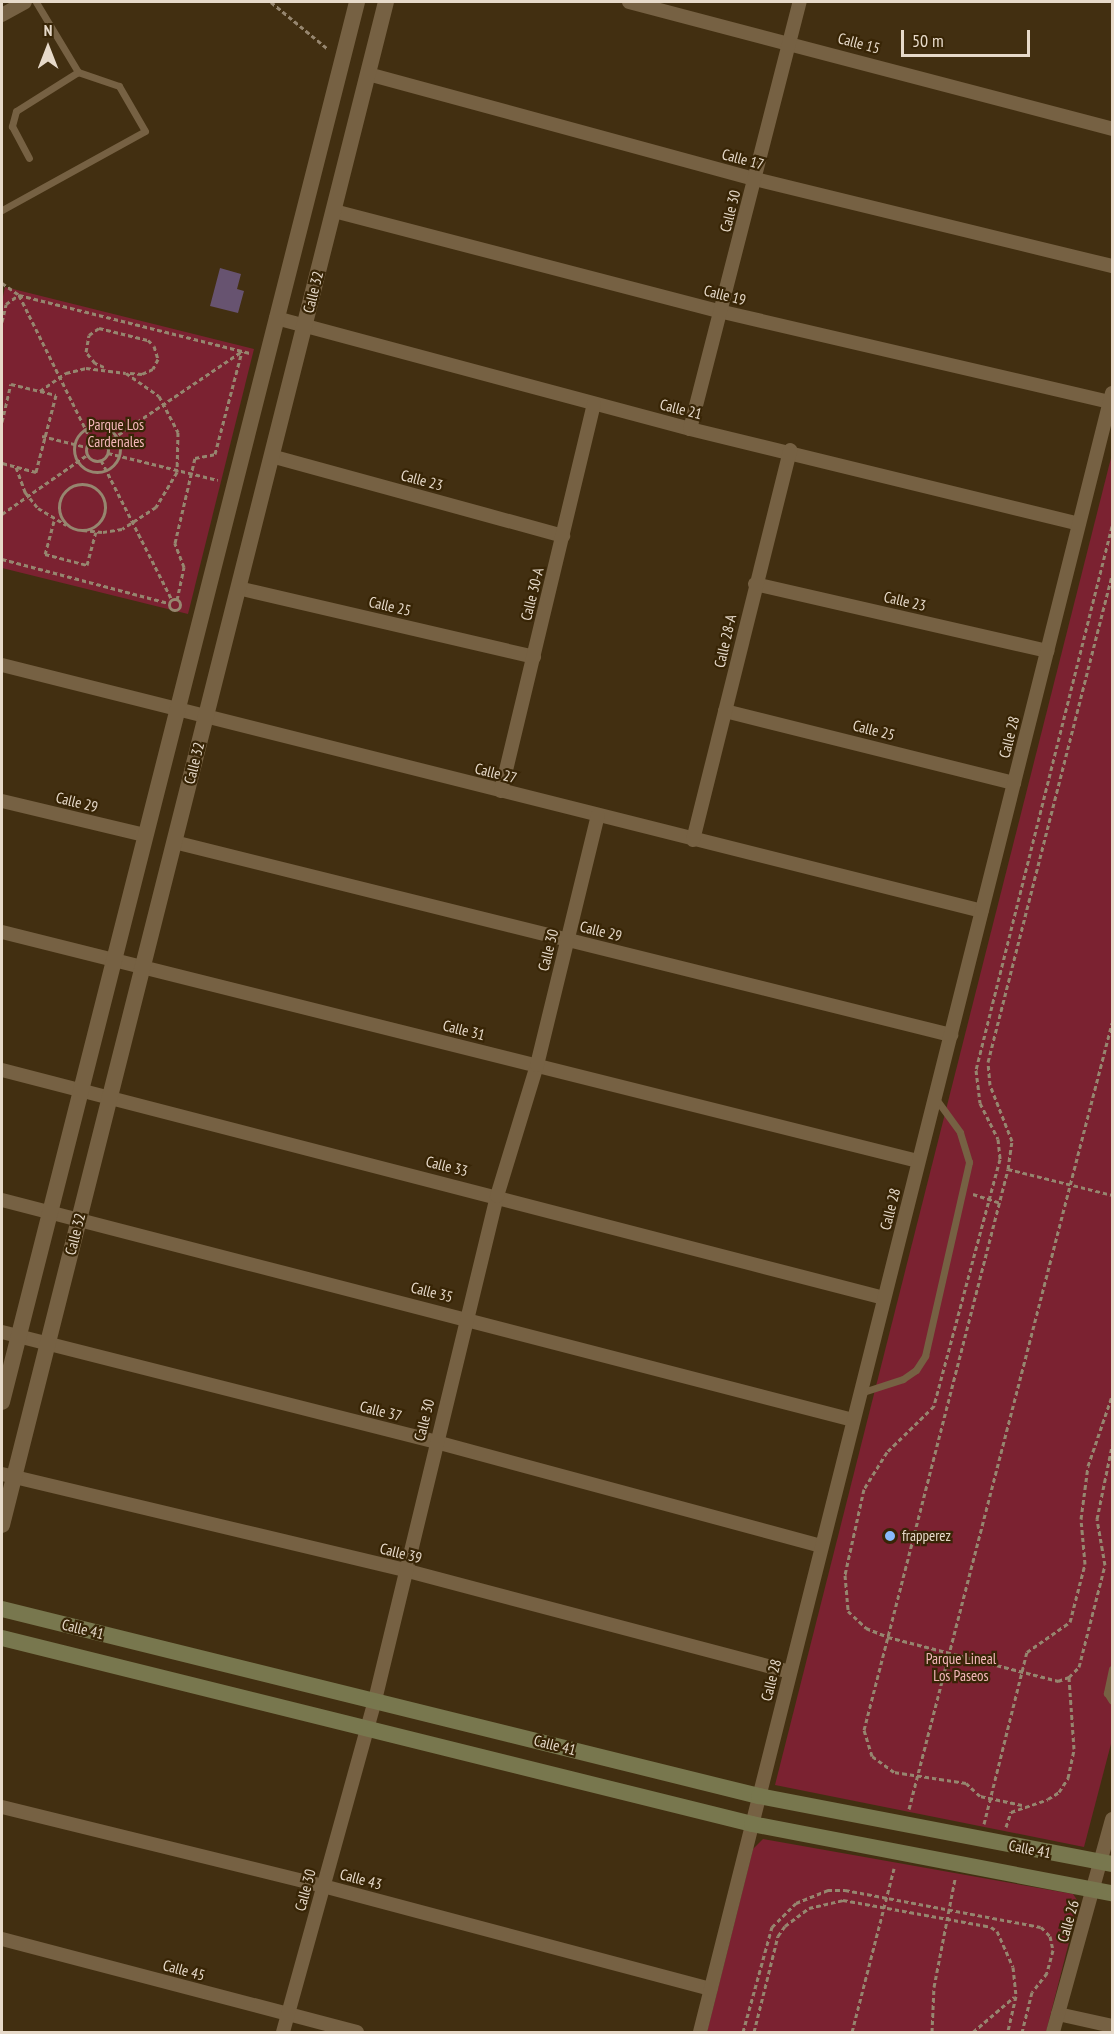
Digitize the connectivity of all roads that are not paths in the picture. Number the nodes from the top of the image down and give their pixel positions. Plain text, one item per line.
1 (25, 2) edge
2 (36, 2) edge
3 (357, 2) edge
4 (387, 2) edge
5 (629, 2) edge
6 (800, 2) edge
7 (2, 15) edge
8 (789, 41) junction
9 (78, 72) junction
10 (368, 74) junction
11 (1113, 129) edge
12 (29, 158) dead end
13 (755, 179) junction
14 (2, 210) edge
15 (334, 211) junction
16 (1113, 266) edge
17 (723, 312) junction
18 (276, 318) junction
19 (304, 326) junction
20 (1111, 398) edge
21 (594, 404) junction
22 (690, 429) junction
23 (790, 450) junction
24 (271, 456) junction
25 (1080, 524) junction
26 (563, 536) junction
27 (755, 584) junction
28 (238, 588) junction
29 (1047, 651) junction
30 (534, 657) junction
31 (2, 665) edge
32 (177, 709) junction
33 (725, 711) junction
34 (206, 717) junction
35 (1014, 783) junction
36 (501, 791) junction
37 (2, 801) edge
38 (598, 815) junction
39 (145, 835) junction
40 (693, 840) junction
41 (174, 842) junction
42 (982, 911) junction
43 (2, 932) edge
44 (568, 940) junction
45 (113, 961) junction
46 (143, 965) junction
47 (951, 1035) junction
48 (537, 1065) junction
49 (2, 1070) edge
50 (80, 1091) junction
51 (935, 1097) junction
52 (109, 1098) junction
53 (918, 1161) junction
54 (497, 1196) junction
55 (2, 1200) edge
56 (50, 1212) junction
57 (79, 1219) junction
58 (884, 1298) junction
59 (467, 1318) junction
60 (10, 1334) edge
61 (47, 1344) junction
62 (860, 1393) junction
63 (2, 1402) edge
64 (853, 1420) junction
65 (436, 1442) junction
66 (7, 1476) edge
67 (2, 1525) edge
68 (821, 1546) junction
69 (408, 1571) junction
70 (2, 1608) edge
71 (2, 1638) edge
72 (1113, 1669) edge
73 (789, 1672) junction
74 (375, 1700) junction
75 (1113, 1701) edge
76 (366, 1728) junction
77 (759, 1796) junction
78 (2, 1807) edge
79 (1113, 1819) edge
80 (752, 1824) junction
81 (1107, 1863) edge
82 (323, 1886) junction
83 (1094, 1890) junction
84 (1113, 1893) edge
85 (2, 1940) edge
86 (711, 1989) junction
87 (288, 2014) junction
88 (1058, 2014) junction
89 (1113, 2026) edge
90 (284, 2032) edge
91 (357, 2032) edge
92 (700, 2032) edge
93 (1053, 2032) edge

1 - 7 street
2 - 9 lane
3 - 18 street, Calle 32
4 - 10 street, Calle 32
5 - 8 street, Calle 15
6 - 8 street, Calle 30
8 - 11 street, Calle 15
8 - 13 street, Calle 30
9 - 12 lane
9 - 14 lane
10 - 13 street, Calle 17
10 - 15 street, Calle 32
13 - 16 street, Calle 17
13 - 17 street, Calle 30
15 - 17 street, Calle 19
15 - 19 street, Calle 32
17 - 20 street, Calle 19
17 - 22 street, Calle 30
18 - 19 street, Calle 21
18 - 32 street, Calle 32
19 - 21 street, Calle 21
19 - 24 street, Calle 32
20 - 25 street, Calle 28
21 - 22 street, Calle 21
21 - 26 street, Calle 30-A
22 - 23 street, Calle 21
23 - 25 street, Calle 21
23 - 27 street, Calle 28-A
24 - 26 street, Calle 23
24 - 28 street, Calle 32
25 - 29 street, Calle 28
26 - 30 street, Calle 30-A
27 - 29 street, Calle 23
27 - 33 street, Calle 28-A
28 - 30 street, Calle 25
28 - 34 street, Calle 32
29 - 35 street, Calle 28
30 - 36 street, Calle 30-A
31 - 32 street, Calle 27
32 - 34 street, Calle 27
32 - 39 street, Calle 32
33 - 35 street, Calle 25
33 - 40 street, Calle 28-A
34 - 36 street, Calle 27
34 - 41 street, Calle 32
35 - 42 street, Calle 28
36 - 38 street, Calle 27
37 - 39 street, Calle 29
38 - 40 street, Calle 27
38 - 44 street, Calle 30
39 - 45 street, Calle 32
40 - 42 street, Calle 27
41 - 44 street, Calle 29
41 - 46 street, Calle 32
42 - 47 street, Calle 28
43 - 45 street, Calle 31
44 - 47 street, Calle 29
44 - 48 street, Calle 30
45 - 46 street, Calle 31
45 - 50 street, Calle 32
46 - 48 street, Calle 31
46 - 52 street, Calle 32
47 - 51 street, Calle 28
48 - 53 street, Calle 31
48 - 54 street, Calle 30
49 - 50 street, Calle 33
50 - 52 street, Calle 33
50 - 56 street, Calle 32
51 - 53 street, Calle 28
51 - 62 lane
52 - 54 street, Calle 33
52 - 57 street, Calle 32
53 - 58 street, Calle 28
54 - 58 street, Calle 33
54 - 59 street, Calle 30
55 - 56 street, Calle 35
56 - 57 street, Calle 35
56 - 60 street, Calle 32
57 - 59 street, Calle 35
57 - 61 street, Calle 32
58 - 62 street, Calle 28
59 - 64 street, Calle 35
59 - 65 street, Calle 30
60 - 61 street, Calle 37
60 - 63 street, Calle 32
61 - 65 street, Calle 37
61 - 66 street, Calle 32
62 - 64 street, Calle 28
64 - 68 street, Calle 28
65 - 68 street, Calle 37
65 - 69 street, Calle 30
66 - 67 street, Calle 32
66 - 69 street, Calle 39
68 - 73 street, Calle 28
69 - 73 street, Calle 39
69 - 74 street, Calle 30
70 - 74 main road, Calle 41
71 - 76 main road, Calle 41
72 - 75 lane
73 - 77 street, Calle 28
74 - 76 street, Calle 30
74 - 77 main road, Calle 41
76 - 80 main road, Calle 41
76 - 82 street, Calle 30
77 - 80 street, Calle 28
77 - 81 main road, Calle 41
78 - 82 street, Calle 43
79 - 81 street, Calle 26
80 - 83 main road, Calle 41
80 - 86 street, Calle 28
81 - 83 street, Calle 26
82 - 86 street, Calle 43
82 - 87 street, Calle 30
83 - 84 main road, Calle 41
83 - 88 street, Calle 26
85 - 87 street, Calle 45
86 - 92 street, Calle 28
87 - 90 street, Calle 30
87 - 91 street, Calle 45
88 - 89 street
88 - 93 street, Calle 26

